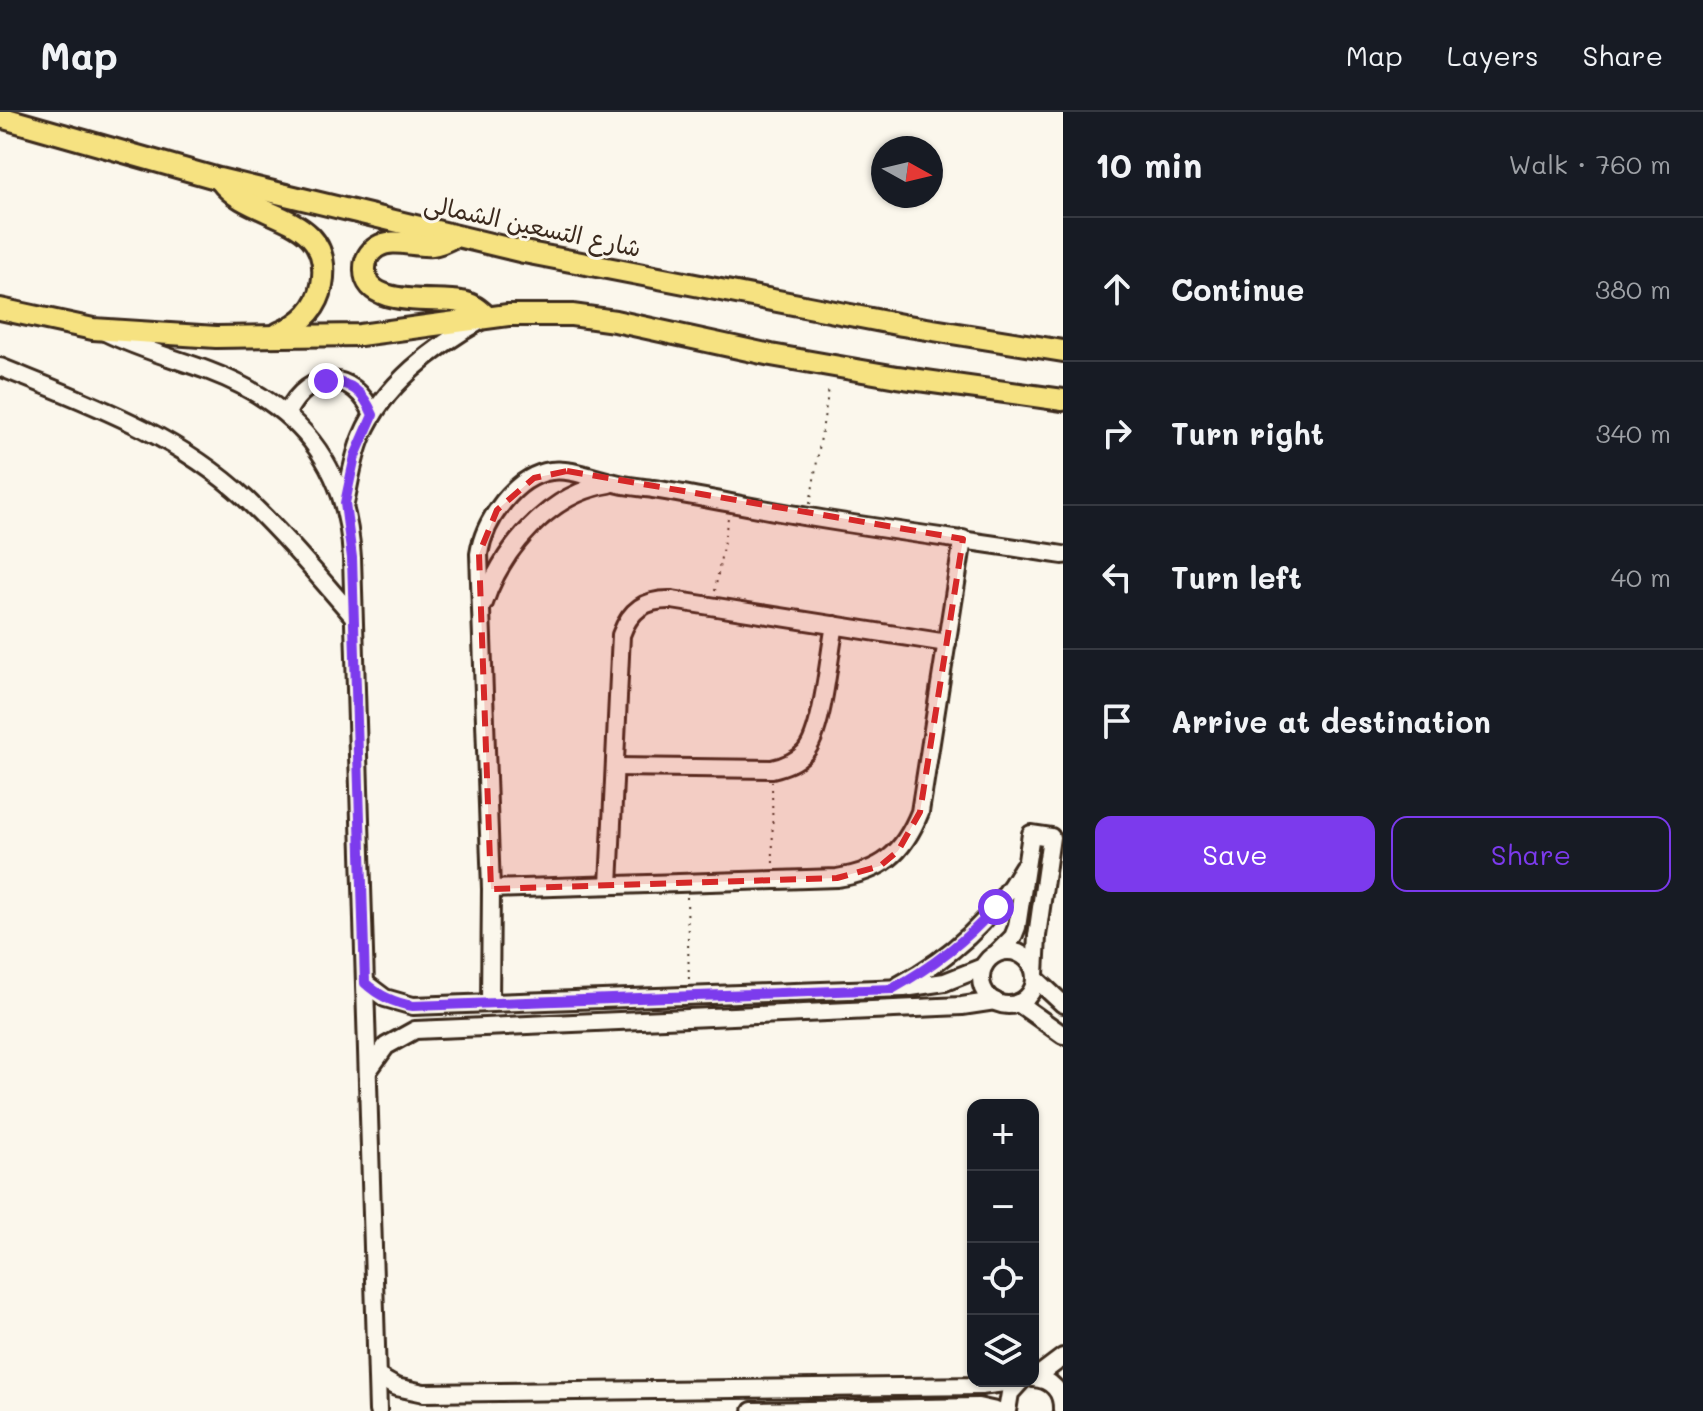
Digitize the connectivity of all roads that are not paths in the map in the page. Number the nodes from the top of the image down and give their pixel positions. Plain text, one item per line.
1 (0, 117) edge
2 (219, 179) junction
3 (455, 236) junction
4 (0, 309) edge
5 (487, 317) junction
6 (100, 329) junction
7 (271, 336) junction
8 (1063, 351) edge
9 (0, 367) edge
10 (1063, 400) edge
11 (287, 413) junction
12 (373, 415) junction
13 (614, 483) junction
14 (345, 503) junction
15 (963, 539) junction
16 (1063, 555) edge
17 (482, 608) junction
18 (353, 616) junction
19 (835, 625) junction
20 (947, 643) junction
21 (615, 767) junction
22 (1028, 859) junction
23 (609, 885) junction
24 (491, 889) junction
25 (1017, 927) junction
26 (1037, 936) junction
27 (998, 952) junction
28 (983, 967) junction
29 (1035, 976) junction
30 (945, 982) junction
31 (365, 983) junction
32 (892, 989) junction
33 (682, 996) junction
34 (995, 1001) junction
35 (490, 1003) junction
36 (1018, 1003) junction
37 (1063, 1004) edge
38 (413, 1006) junction
39 (962, 1006) junction
40 (674, 1018) junction
41 (415, 1030) junction
42 (1063, 1035) edge
43 (368, 1071) junction
44 (1063, 1357) edge
45 (1039, 1372) edge
46 (377, 1376) junction
47 (1039, 1382) edge
48 (967, 1385) edge
49 (1017, 1387) edge
50 (1063, 1402) edge
51 (378, 1411) edge
52 (752, 1411) edge
53 (996, 1411) edge
54 (1007, 1411) edge
55 (1062, 1411) edge

1 - 2 main road, شارع التسعين الشمالى
2 - 3 main road, شارع التسعين الشمالى
2 - 7 main road
3 - 5 main road
3 - 8 main road, شارع التسعين الشمالى
4 - 6 main road
5 - 7 main road
5 - 10 main road
5 - 12 street
6 - 7 main road
6 - 11 street
9 - 18 street
11 - 12 street
11 - 14 street
12 - 14 street
13 - 15 street
13 - 17 street
13 - 17 street
14 - 18 street
15 - 16 street
15 - 20 street
17 - 24 street
18 - 31 street
19 - 20 street
19 - 21 street
19 - 21 street
20 - 23 street
21 - 23 street
22 - 25 street
22 - 26 street
22 - 32 street
23 - 24 street
24 - 35 street
25 - 26 street
25 - 27 street
26 - 29 street
27 - 28 street
27 - 29 street
28 - 30 street
28 - 34 street
29 - 36 street
29 - 37 street
30 - 32 street
30 - 39 street
31 - 38 street
31 - 43 street
32 - 33 street
33 - 35 street
33 - 40 street
34 - 36 street
34 - 39 street
35 - 38 street
36 - 42 street
38 - 41 street
39 - 40 street
40 - 41 street
41 - 43 street
43 - 46 street
44 - 45 street
46 - 48 street
46 - 51 street
47 - 50 street
49 - 54 street
50 - 55 street
52 - 53 street

